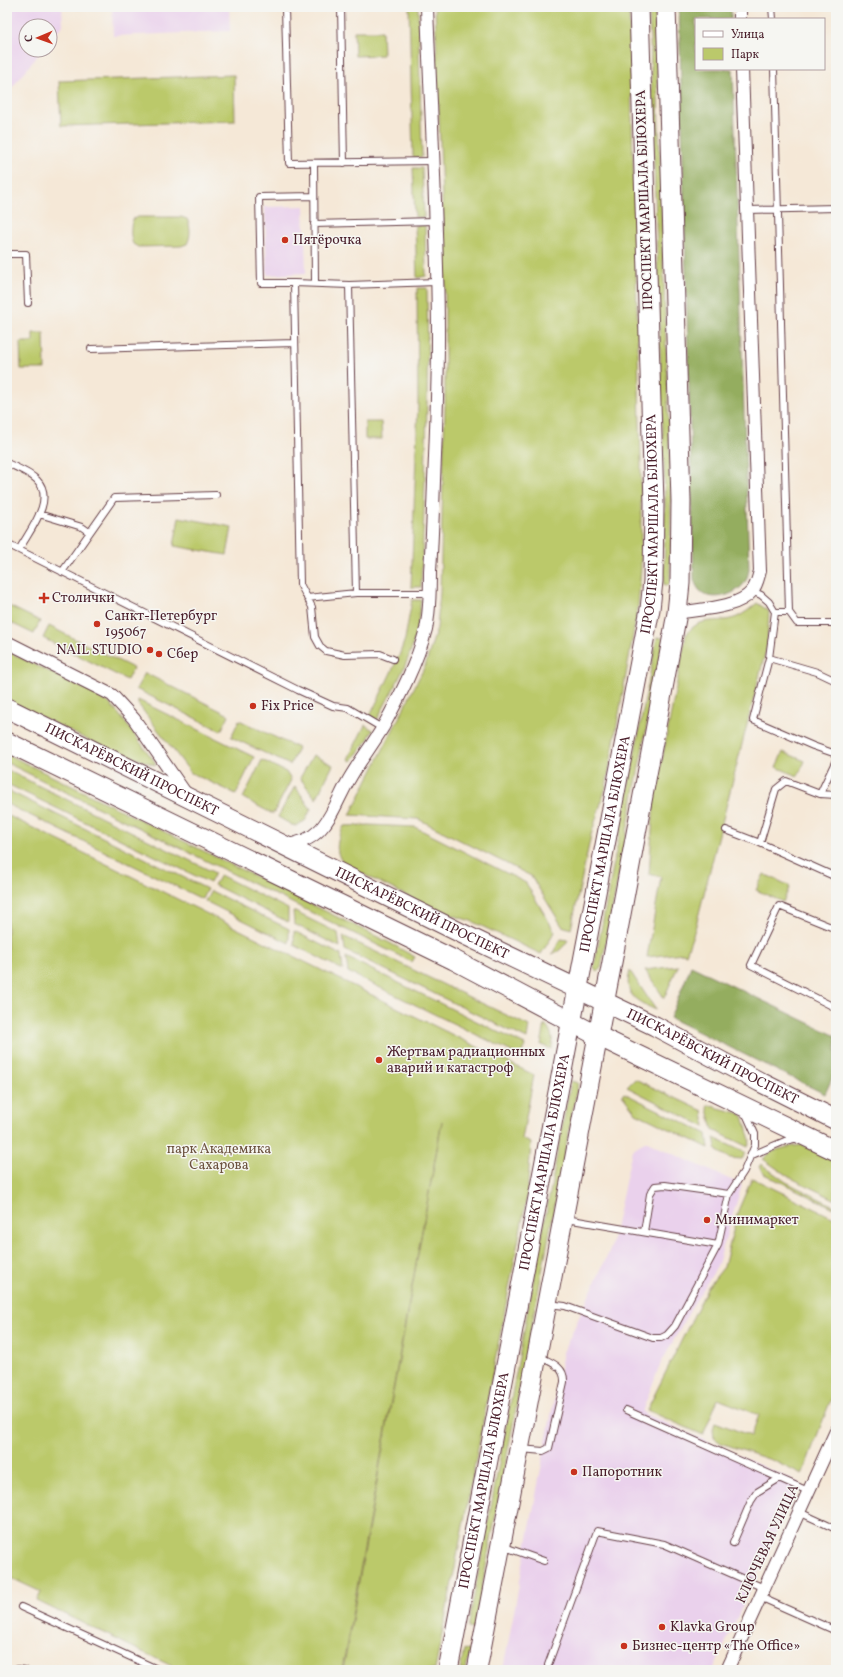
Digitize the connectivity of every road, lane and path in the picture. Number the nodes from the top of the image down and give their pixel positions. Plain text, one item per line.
1 (286, 7) edge
2 (341, 7) edge
3 (427, 7) edge
4 (639, 7) edge
5 (666, 7) edge
6 (740, 7) edge
7 (772, 7) edge
8 (740, 18) edge
9 (773, 18) edge
10 (742, 70) edge
11 (774, 70) edge
12 (344, 162) junction
13 (433, 162) junction
14 (314, 163) junction
15 (314, 196) junction
16 (836, 208) edge
17 (748, 210) junction
18 (778, 210) junction
19 (435, 221) junction
20 (314, 224) junction
21 (7, 254) edge
22 (315, 282) junction
23 (436, 282) junction
24 (294, 283) junction
25 (349, 285) junction
26 (28, 303) dead end
27 (296, 343) junction
28 (91, 349) dead end
29 (7, 463) edge
30 (216, 495) dead end
31 (39, 514) junction
32 (89, 532) junction
33 (7, 544) edge
34 (19, 550) junction
35 (62, 572) junction
36 (752, 591) junction
37 (356, 593) junction
38 (430, 593) junction
39 (307, 598) junction
40 (650, 609) junction
41 (775, 612) junction
42 (789, 612) junction
43 (677, 613) junction
44 (836, 623) edge
45 (7, 642) edge
46 (769, 658) junction
47 (393, 659) dead end
48 (836, 681) edge
49 (7, 708) edge
50 (382, 728) junction
51 (7, 742) edge
52 (836, 754) edge
53 (836, 760) edge
54 (820, 794) junction
55 (836, 795) edge
56 (188, 797) junction
57 (726, 830) dead end
58 (760, 843) junction
59 (284, 845) junction
60 (836, 877) edge
61 (836, 929) edge
62 (578, 990) junction
63 (605, 1002) junction
64 (836, 1008) edge
65 (572, 1023) junction
66 (598, 1036) junction
67 (741, 1105) junction
68 (836, 1120) edge
69 (806, 1137) junction
70 (836, 1152) edge
71 (752, 1155) junction
72 (729, 1194) junction
73 (563, 1218) junction
74 (644, 1232) junction
75 (718, 1245) junction
76 (547, 1303) junction
77 (537, 1356) junction
78 (626, 1410) dead end
79 (836, 1431) edge
80 (519, 1448) junction
81 (780, 1478) junction
82 (808, 1491) junction
83 (799, 1512) junction
84 (836, 1529) edge
85 (733, 1543) dead end
86 (501, 1546) junction
87 (544, 1561) dead end
88 (762, 1593) junction
89 (21, 1608) dead end
90 (836, 1631) edge
91 (454, 1634) junction
92 (483, 1640) junction
93 (548, 1665) dead end
94 (15, 1670) edge
95 (25, 1670) edge
96 (159, 1670) edge
97 (448, 1670) edge
98 (477, 1670) edge
99 (727, 1670) edge

1 - 14 lane
2 - 12 lane
3 - 13 street
4 - 40 main road, ПРОСПЕКТ МАРШАЛА БЛЮХЕРА
5 - 43 main road, ПРОСПЕКТ МАРШАЛА БЛЮХЕРА
6 - 8 street
7 - 9 lane
10 - 17 street
11 - 18 lane
12 - 13 lane
12 - 14 lane
13 - 19 street
14 - 15 lane
15 - 20 lane
15 - 24 lane
16 - 18 lane
17 - 18 lane
17 - 36 street
18 - 42 lane
19 - 20 lane
19 - 23 street
20 - 22 lane
21 - 26 lane
22 - 24 lane
22 - 25 lane
23 - 25 lane
23 - 38 street
24 - 27 lane
25 - 37 lane
27 - 28 lane
27 - 39 lane
29 - 31 lane
30 - 32 lane
31 - 32 lane
31 - 34 lane
32 - 35 lane
33 - 34 lane
34 - 35 lane
35 - 50 lane
36 - 41 lane
36 - 43 street
37 - 38 lane
37 - 39 lane
38 - 50 street
39 - 47 lane
40 - 43 main road
40 - 62 main road, ПРОСПЕКТ МАРШАЛА БЛЮХЕРА
41 - 42 lane
41 - 46 lane
42 - 44 lane
43 - 63 main road, ПРОСПЕКТ МАРШАЛА БЛЮХЕРА
45 - 56 street
46 - 48 lane
46 - 52 lane
49 - 56 main road, ПИСКАРЁВСКИЙ ПРОСПЕКТ
50 - 59 street
51 - 65 main road, ПИСКАРЁВСКИЙ ПРОСПЕКТ
53 - 54 lane
54 - 55 lane
54 - 58 lane
56 - 59 main road, ПИСКАРЁВСКИЙ ПРОСПЕКТ
57 - 58 lane
58 - 60 lane
59 - 62 main road, ПИСКАРЁВСКИЙ ПРОСПЕКТ
61 - 64 lane
62 - 63 main road, ПИСКАРЁВСКИЙ ПРОСПЕКТ
62 - 65 main road, ПРОСПЕКТ МАРШАЛА БЛЮХЕРА
63 - 66 main road, ПРОСПЕКТ МАРШАЛА БЛЮХЕРА
63 - 68 main road, ПИСКАРЁВСКИЙ ПРОСПЕКТ
65 - 66 main road, ПИСКАРЁВСКИЙ ПРОСПЕКТ
65 - 91 main road, ПРОСПЕКТ МАРШАЛА БЛЮХЕРА
66 - 67 main road, ПИСКАРЁВСКИЙ ПРОСПЕКТ
66 - 73 main road, ПРОСПЕКТ МАРШАЛА БЛЮХЕРА
67 - 69 main road, ПИСКАРЁВСКИЙ ПРОСПЕКТ
67 - 71 lane
69 - 70 main road, ПИСКАРЁВСКИЙ ПРОСПЕКТ
69 - 71 lane
71 - 72 lane
72 - 74 lane
72 - 75 lane
73 - 74 lane
73 - 76 main road, ПРОСПЕКТ МАРШАЛА БЛЮХЕРА
74 - 75 lane
75 - 76 lane
76 - 77 main road, ПРОСПЕКТ МАРШАЛА БЛЮХЕРА
77 - 80 main road, ПРОСПЕКТ МАРШАЛА БЛЮХЕРА
77 - 80 lane
78 - 81 lane
79 - 82 street, КЛЮЧЕВАЯ УЛИЦА
80 - 86 main road, ПРОСПЕКТ МАРШАЛА БЛЮХЕРА
81 - 82 lane
81 - 85 lane
82 - 83 street, КЛЮЧЕВАЯ УЛИЦА
83 - 84 lane
83 - 88 street, КЛЮЧЕВАЯ УЛИЦА
86 - 87 lane
86 - 92 main road, ПРОСПЕКТ МАРШАЛА БЛЮХЕРА
88 - 90 lane
88 - 93 lane
88 - 99 street, КЛЮЧЕВАЯ УЛИЦА
89 - 96 lane
91 - 92 main road
91 - 97 main road, ПРОСПЕКТ МАРШАЛА БЛЮХЕРА
92 - 98 main road, ПРОСПЕКТ МАРШАЛА БЛЮХЕРА
94 - 95 lane

